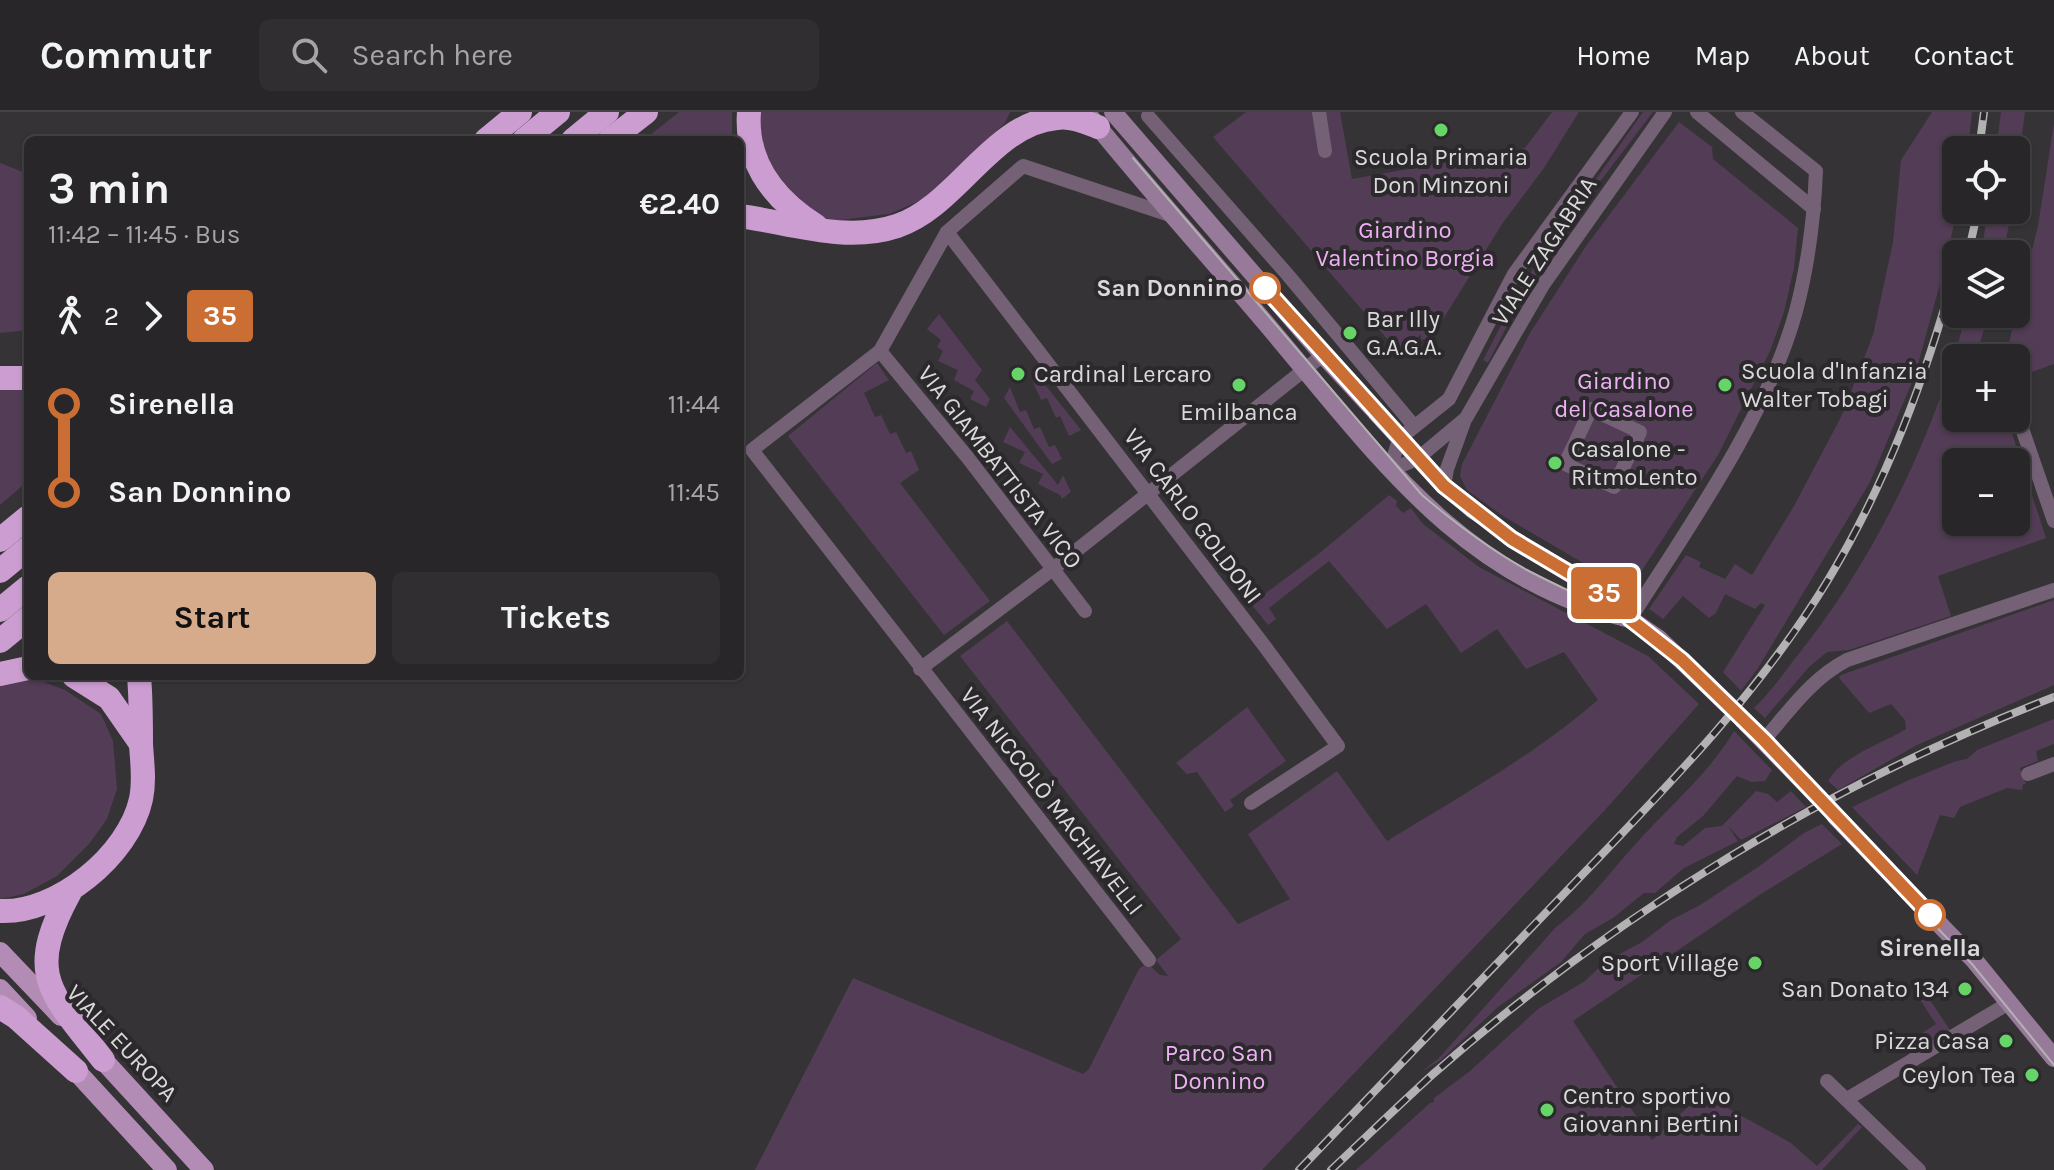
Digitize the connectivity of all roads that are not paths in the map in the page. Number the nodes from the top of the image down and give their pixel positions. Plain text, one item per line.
1 (520, 112) edge
2 (558, 112) edge
3 (607, 112) edge
4 (646, 112) edge
5 (749, 112) edge
6 (1319, 112) edge
7 (1632, 112) edge
8 (1665, 112) edge
9 (1697, 112) edge
10 (1742, 112) edge
11 (1038, 115) edge
12 (1148, 116) dead end
13 (1099, 117) edge
14 (491, 136) edge
15 (529, 136) edge
16 (578, 136) edge
17 (615, 136) edge
18 (1325, 151) dead end
19 (1814, 209) junction
20 (744, 217) edge
21 (1175, 217) junction
22 (822, 229) junction
23 (947, 232) junction
24 (880, 351) junction
25 (1323, 355) junction
26 (1304, 370) junction
27 (0, 378) edge
28 (24, 378) edge
29 (1466, 418) junction
30 (1414, 426) junction
31 (2023, 432) edge
32 (1399, 439) junction
33 (1417, 459) junction
34 (1565, 464) joint
35 (1390, 470) junction
36 (1444, 486) junction
37 (1147, 492) junction
38 (24, 520) edge
39 (2054, 521) edge
40 (0, 540) edge
41 (24, 551) edge
42 (1053, 569) junction
43 (0, 571) edge
44 (24, 590) edge
45 (2054, 590) edge
46 (0, 610) edge
47 (1085, 611) dead end
48 (1630, 619) junction
49 (24, 621) edge
50 (0, 641) edge
51 (24, 669) edge
52 (920, 669) junction
53 (0, 674) edge
54 (80, 680) edge
55 (139, 680) edge
56 (1729, 706) dead end
57 (1743, 720) dead end
58 (1764, 740) junction
59 (141, 744) junction
60 (2054, 764) edge
61 (2028, 774) dead end
62 (1820, 799) dead end
63 (1251, 803) dead end
64 (1835, 816) dead end
65 (70, 892) junction
66 (0, 911) edge
67 (0, 952) edge
68 (1149, 960) dead end
69 (0, 989) edge
70 (2009, 1003) junction
71 (0, 1007) edge
72 (2054, 1058) edge
73 (103, 1060) junction
74 (76, 1071) junction
75 (1827, 1081) dead end
76 (1847, 1099) junction
77 (179, 1143) junction
78 (166, 1169) edge
79 (204, 1170) edge
80 (217, 1170) edge
81 (1919, 1170) edge

1 - 14 highway
2 - 15 highway
3 - 16 highway
4 - 17 highway
5 - 22 highway
6 - 18 street
7 - 30 street, VIALE ZAGABRIA
8 - 29 street, VIALE ZAGABRIA
9 - 19 street
10 - 19 street
11 - 13 highway
11 - 22 highway
12 - 30 street
13 - 21 main road
13 - 25 main road
19 - 48 street
20 - 22 highway
21 - 23 street, VIA NICCOLÒ MACHIAVELLI
21 - 26 main road
23 - 24 street, VIA NICCOLÒ MACHIAVELLI
23 - 37 street, VIA CARLO GOLDONI
24 - 42 street, VIA GIAMBATTISTA VICO
24 - 52 street, VIA NICCOLÒ MACHIAVELLI
25 - 26 street
25 - 32 main road
26 - 35 main road
26 - 37 street
27 - 28 highway
29 - 33 street, VIALE ZAGABRIA
29 - 36 street, VIALE ZAGABRIA
30 - 32 street, VIALE ZAGABRIA
31 - 39 street
32 - 33 main road
32 - 35 street
33 - 35 street, VIALE ZAGABRIA
33 - 36 main road
34 - 34 street
35 - 48 main road
36 - 48 main road
37 - 42 street
37 - 63 street, VIA CARLO GOLDONI
38 - 40 highway
41 - 43 highway
42 - 47 street, VIA GIAMBATTISTA VICO
42 - 52 street
44 - 46 highway
45 - 58 street
48 - 56 main road
49 - 50 highway
51 - 53 highway
52 - 68 street, VIA NICCOLÒ MACHIAVELLI
54 - 59 highway
55 - 59 highway
57 - 58 main road
58 - 62 main road
59 - 65 highway
60 - 61 street
64 - 70 main road
65 - 66 highway
65 - 73 highway
67 - 73 main road, VIALE EUROPA
69 - 74 main road
70 - 72 main road
70 - 76 street
71 - 74 highway
73 - 77 main road, VIALE EUROPA
74 - 78 main road
75 - 76 street
76 - 81 street
77 - 79 main road, VIALE EUROPA
77 - 80 main road

